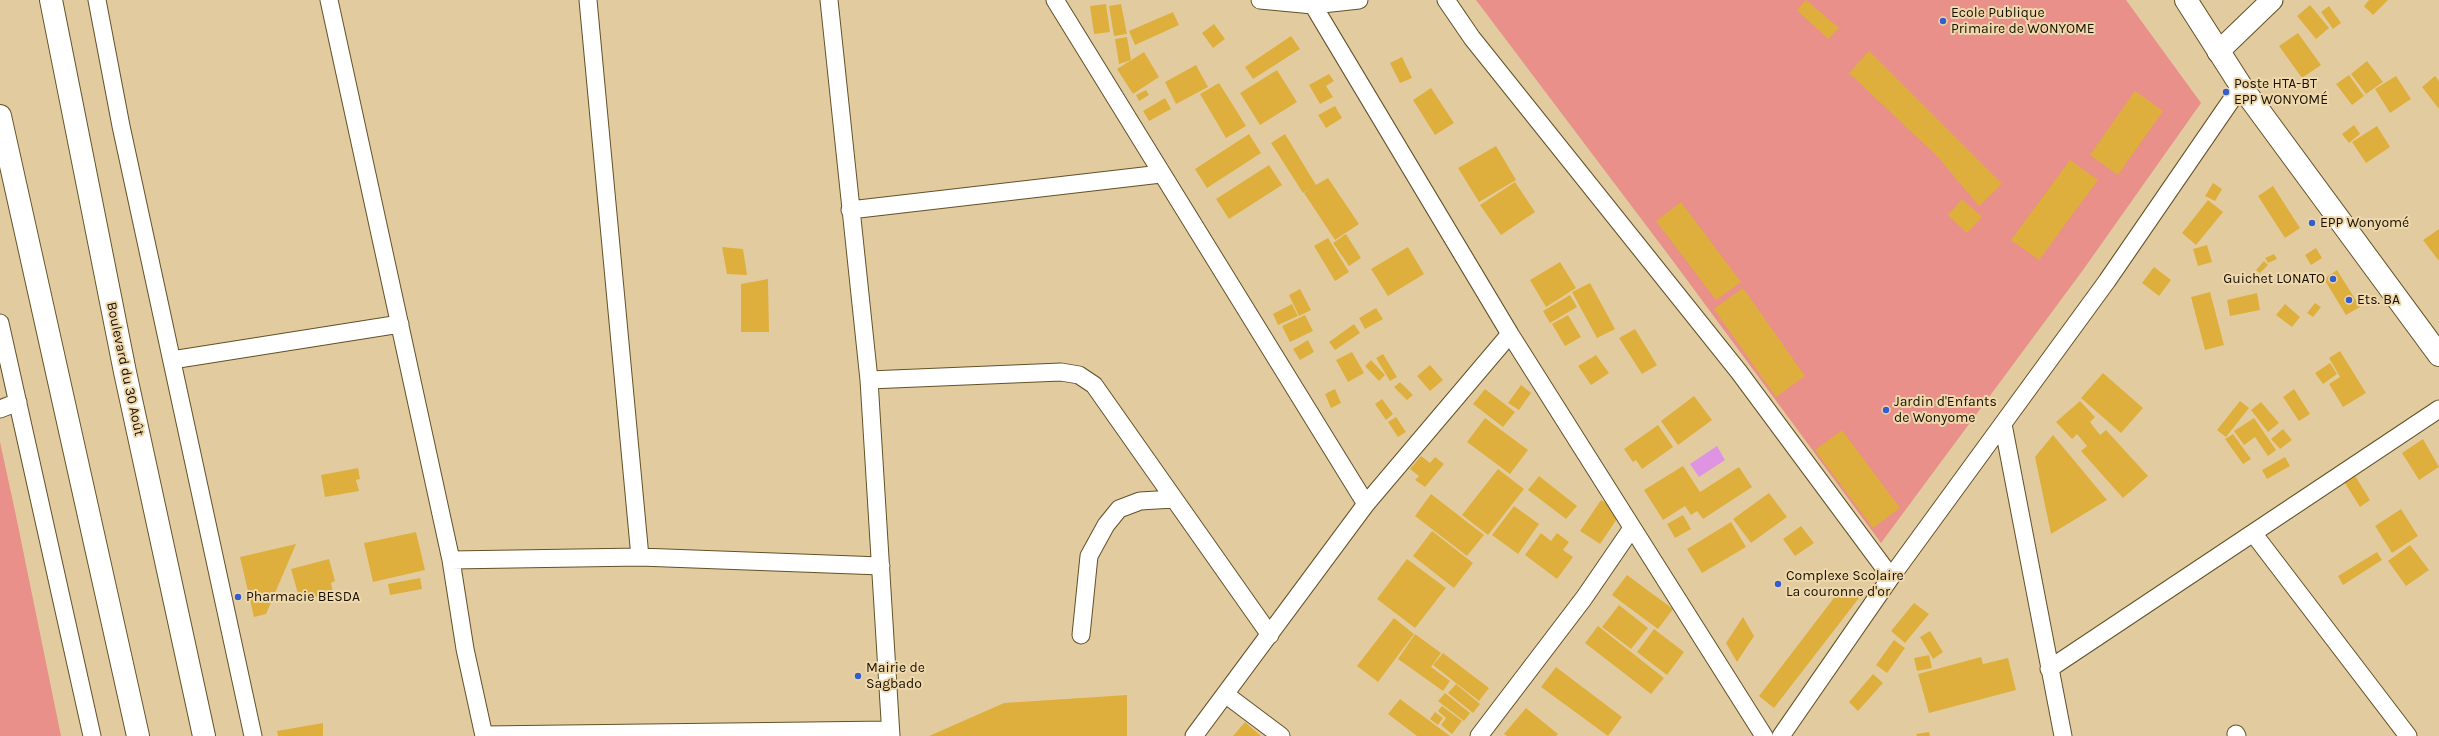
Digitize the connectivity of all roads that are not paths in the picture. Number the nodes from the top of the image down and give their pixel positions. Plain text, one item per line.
1 (51, 0) edge
2 (96, 0) edge
3 (329, 0) edge
4 (588, 0) edge
5 (829, 0) edge
6 (1055, 0) edge
7 (1260, 0) edge
8 (1359, 0) edge
9 (1446, 0) edge
10 (2186, 0) edge
11 (2272, 0) edge
12 (1313, 4) junction
13 (2218, 52) junction
14 (2241, 86) junction
15 (0, 116) edge
16 (1161, 174) junction
17 (850, 210) junction
18 (0, 323) edge
19 (400, 324) junction
20 (1510, 334) junction
21 (2439, 355) edge
22 (172, 360) junction
23 (869, 380) junction
24 (18, 402) junction
25 (0, 409) edge
26 (2439, 409) edge
27 (2003, 424) junction
28 (1174, 499) junction
29 (1366, 504) junction
30 (1632, 528) junction
31 (2253, 533) junction
32 (640, 558) junction
33 (451, 560) junction
34 (881, 566) junction
35 (1892, 577) junction
36 (1080, 635) dead end
37 (1270, 635) junction
38 (2049, 669) junction
39 (1225, 694) junction
40 (890, 733) edge
41 (92, 736) edge
42 (138, 736) edge
43 (204, 736) edge
44 (253, 736) edge
45 (484, 736) edge
46 (1194, 736) edge
47 (1281, 736) edge
48 (1479, 736) edge
49 (1764, 736) edge
50 (1781, 736) edge
51 (2063, 736) edge
52 (2408, 736) edge

1 - 43 main road, Boulevard du 30 Août
2 - 22 street
3 - 19 street
4 - 32 street
5 - 17 street
6 - 16 street
7 - 12 street
8 - 12 street
9 - 35 street
10 - 13 main road
11 - 13 street
12 - 20 street
13 - 14 main road
14 - 21 main road
14 - 27 street
15 - 42 main road
16 - 17 street
16 - 29 street
17 - 23 street
18 - 24 street
19 - 22 street
19 - 33 street
20 - 29 street
20 - 30 street
22 - 44 street
23 - 28 street
23 - 34 street
24 - 25 street
24 - 41 street
26 - 31 street
27 - 35 street
27 - 38 street
28 - 36 street
28 - 37 street
29 - 37 street
30 - 48 street
30 - 49 street
31 - 38 street
31 - 52 street
32 - 33 street
32 - 34 street
33 - 45 street
34 - 40 street
35 - 50 street
37 - 39 street
38 - 51 street
39 - 46 street
39 - 47 street
40 - 45 street

